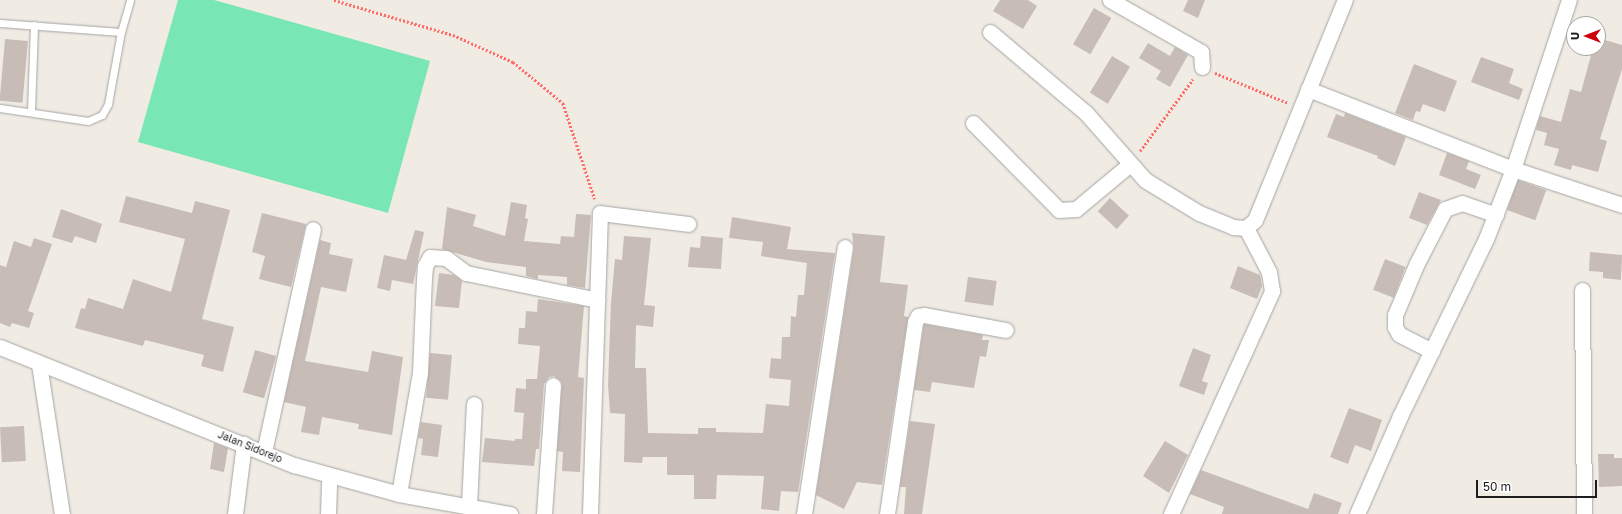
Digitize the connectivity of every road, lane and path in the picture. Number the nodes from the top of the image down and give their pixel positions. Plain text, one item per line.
1 (130, 0) edge
2 (334, 0) edge
3 (1345, 0) edge
4 (1569, 0) edge
5 (1119, 2) edge
6 (0, 23) edge
7 (34, 25) junction
8 (121, 32) junction
9 (990, 32) dead end
10 (1202, 67) junction
11 (1308, 89) junction
12 (0, 108) edge
13 (1299, 108) junction
14 (31, 111) junction
15 (973, 123) dead end
16 (1130, 164) junction
17 (1513, 169) junction
18 (1622, 205) edge
19 (600, 213) junction
20 (1496, 215) junction
21 (688, 224) dead end
22 (1246, 228) junction
23 (313, 229) dead end
24 (845, 247) dead end
25 (1582, 290) dead end
26 (597, 300) junction
27 (1006, 330) dead end
28 (0, 348) edge
29 (1432, 351) junction
30 (39, 364) junction
31 (552, 385) dead end
32 (474, 404) dead end
33 (244, 444) junction
34 (264, 452) junction
35 (329, 476) junction
36 (399, 494) junction
37 (469, 505) junction
38 (62, 514) edge
39 (235, 514) edge
40 (328, 514) edge
41 (510, 514) edge
42 (544, 514) edge
43 (590, 514) edge
44 (804, 514) edge
45 (887, 514) edge
46 (1171, 514) edge
47 (1357, 514) edge
48 (1584, 514) edge

1 - 8 lane
2 - 19 path
3 - 11 street
4 - 17 street
5 - 10 street
6 - 7 lane
7 - 8 lane
7 - 14 lane
8 - 14 lane
9 - 16 street
10 - 13 path
10 - 16 path
11 - 13 street
11 - 17 street
12 - 14 lane
13 - 22 street
15 - 16 street
16 - 22 street
17 - 18 street
17 - 20 street
19 - 21 street
19 - 26 street
20 - 29 street
20 - 29 street
22 - 46 street
23 - 34 street
24 - 44 street
25 - 48 street
26 - 36 street
26 - 43 street
27 - 45 street
28 - 30 street, Jalan Sidorejo
29 - 47 street
30 - 33 street, Jalan Sidorejo
30 - 38 street
31 - 42 street
32 - 37 street
33 - 34 street, Jalan Sidorejo
33 - 39 street
34 - 35 street, Jalan Sidorejo
35 - 36 street, Jalan Sidorejo
35 - 40 street
36 - 37 street, Jalan Sidorejo
37 - 41 street, Jalan Sidorejo

